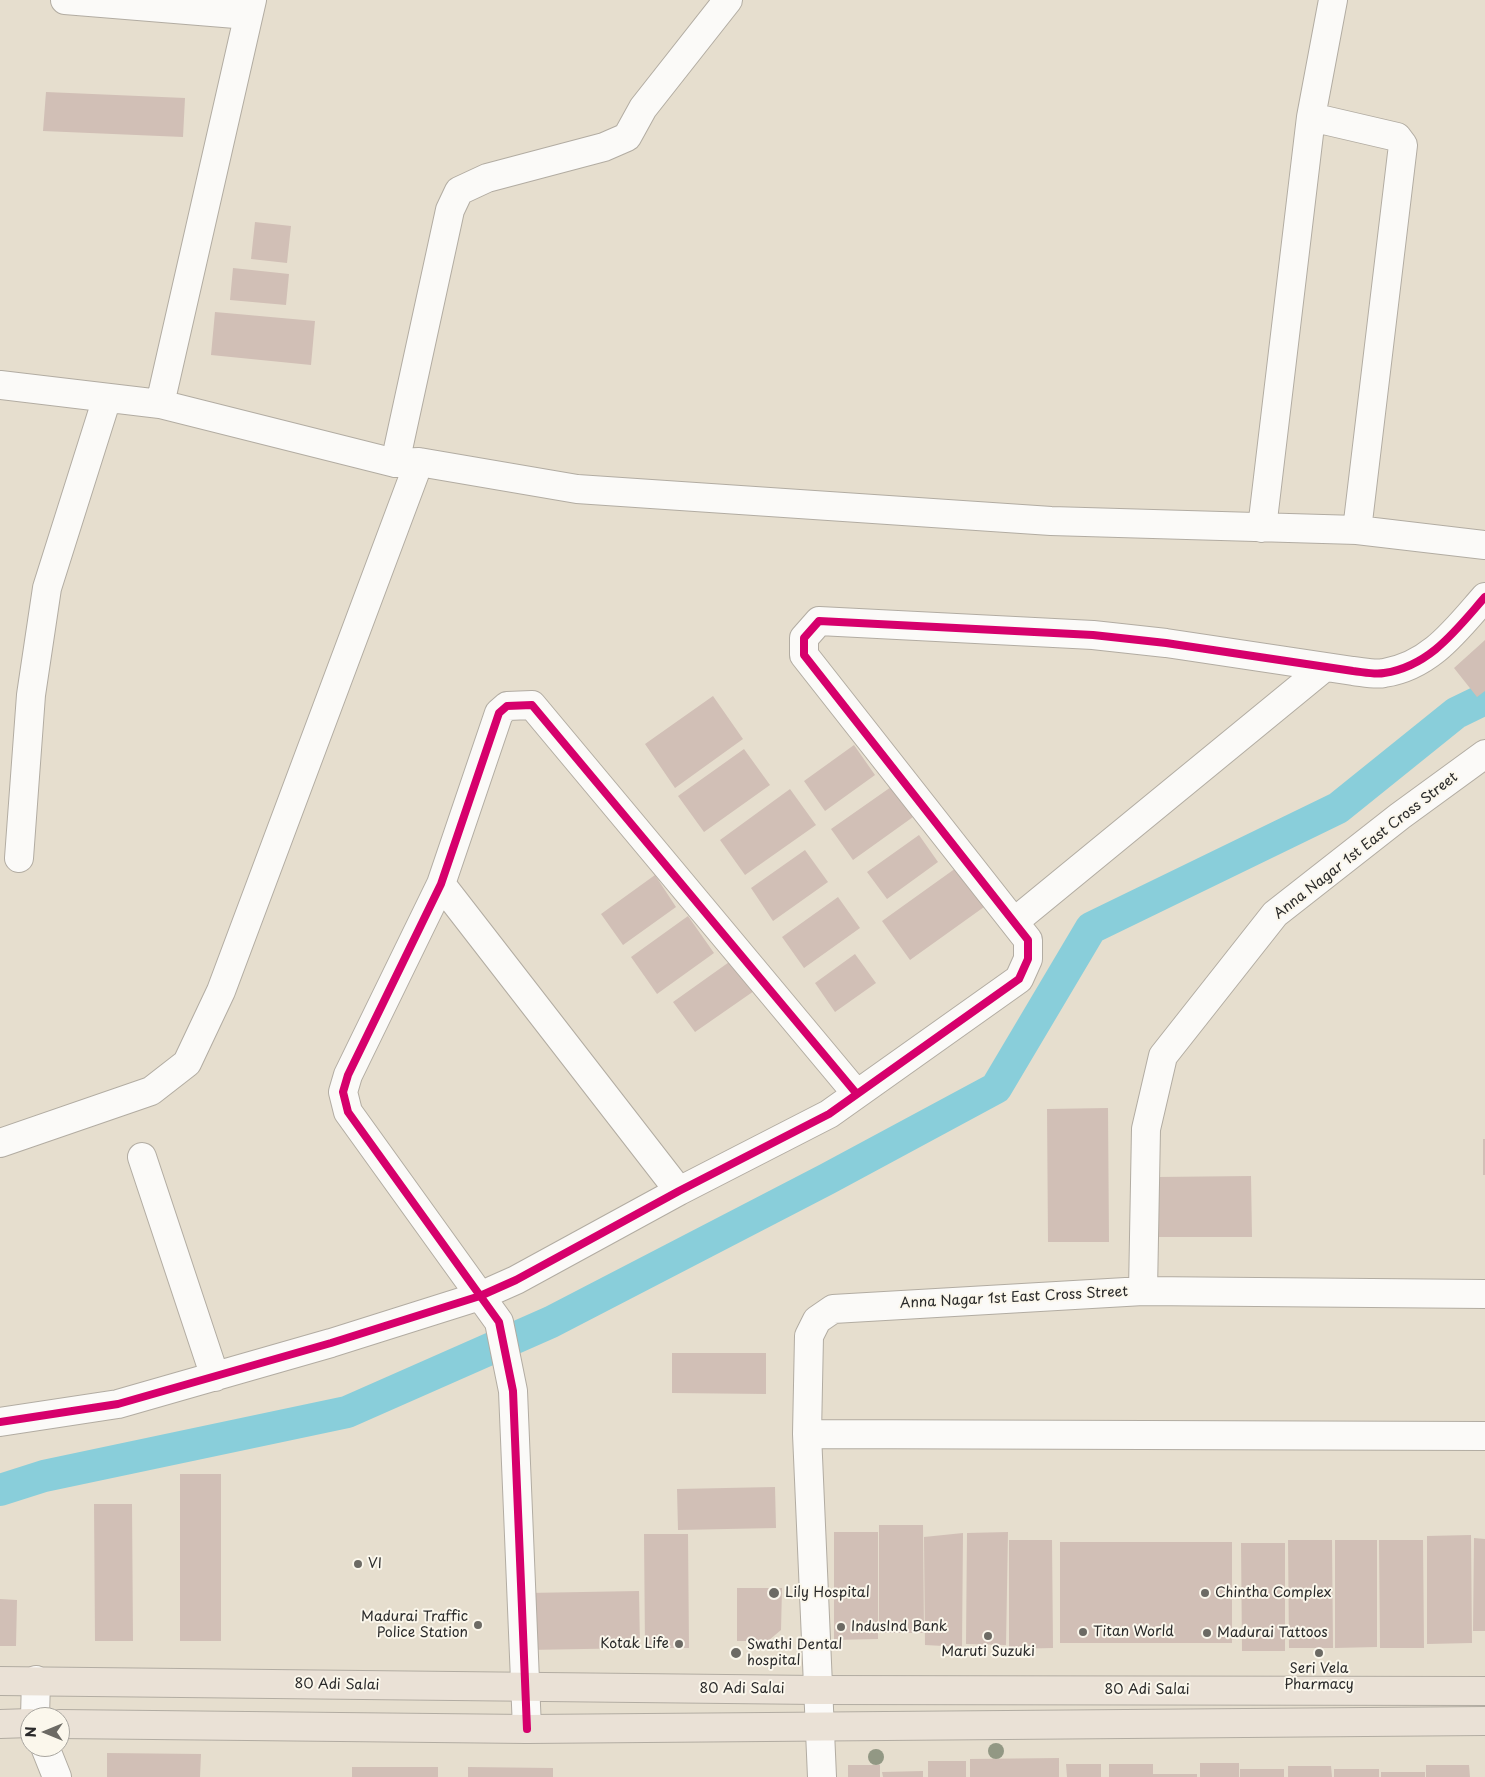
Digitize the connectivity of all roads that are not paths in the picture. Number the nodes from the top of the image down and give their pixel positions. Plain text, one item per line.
1 (64, 0) edge
2 (728, 0) edge
3 (1333, 0) edge
4 (250, 8) edge
5 (1311, 117) junction
6 (0, 385) edge
7 (107, 398) junction
8 (160, 404) junction
9 (407, 463) junction
10 (1262, 528) junction
11 (1357, 530) junction
12 (1485, 545) edge
13 (1485, 597) edge
14 (1325, 667) junction
15 (1485, 754) edge
16 (19, 858) dead end
17 (441, 884) junction
18 (1014, 922) junction
19 (856, 1093) junction
20 (0, 1143) edge
21 (142, 1157) dead end
22 (679, 1191) junction
23 (1143, 1291) junction
24 (1485, 1294) edge
25 (480, 1296) junction
26 (215, 1377) junction
27 (1, 1416) edge
28 (807, 1434) junction
29 (1485, 1436) edge
30 (36, 1680) junction
31 (0, 1681) edge
32 (524, 1688) junction
33 (817, 1690) junction
34 (1485, 1690) edge
35 (35, 1707) edge
36 (1485, 1721) edge
37 (20, 1723) edge
38 (0, 1724) edge
39 (70, 1724) edge
40 (821, 1728) junction
41 (528, 1729) junction
42 (49, 1757) edge
43 (57, 1777) edge
44 (822, 1777) edge

1 - 4 street
2 - 9 street
3 - 5 street
4 - 8 street
5 - 10 street
5 - 11 street
6 - 7 street
7 - 8 street
7 - 16 street
8 - 9 street
9 - 10 street
9 - 20 street
10 - 11 street
11 - 12 street
13 - 14 street
14 - 18 street
14 - 18 street
15 - 23 street, Anna Nagar 1st East Cross Street
17 - 19 street
17 - 22 street
17 - 25 street
18 - 19 street
19 - 22 street
21 - 26 street
22 - 25 street
23 - 24 street
23 - 28 street, Anna Nagar 1st East Cross Street
25 - 26 street
25 - 32 street
26 - 27 street
28 - 29 street
28 - 33 street, Anna Nagar 1st East Cross Street
30 - 31 main road, 80 Adi Salai
30 - 32 main road, 80 Adi Salai
30 - 35 street
32 - 33 main road, 80 Adi Salai
32 - 41 street
33 - 34 main road, 80 Adi Salai
33 - 40 street, Anna Nagar 1st East Cross Street
36 - 40 main road
37 - 38 main road
39 - 41 main road
40 - 41 main road
40 - 44 street, Anna Nagar 1st East Cross Street
42 - 43 street

